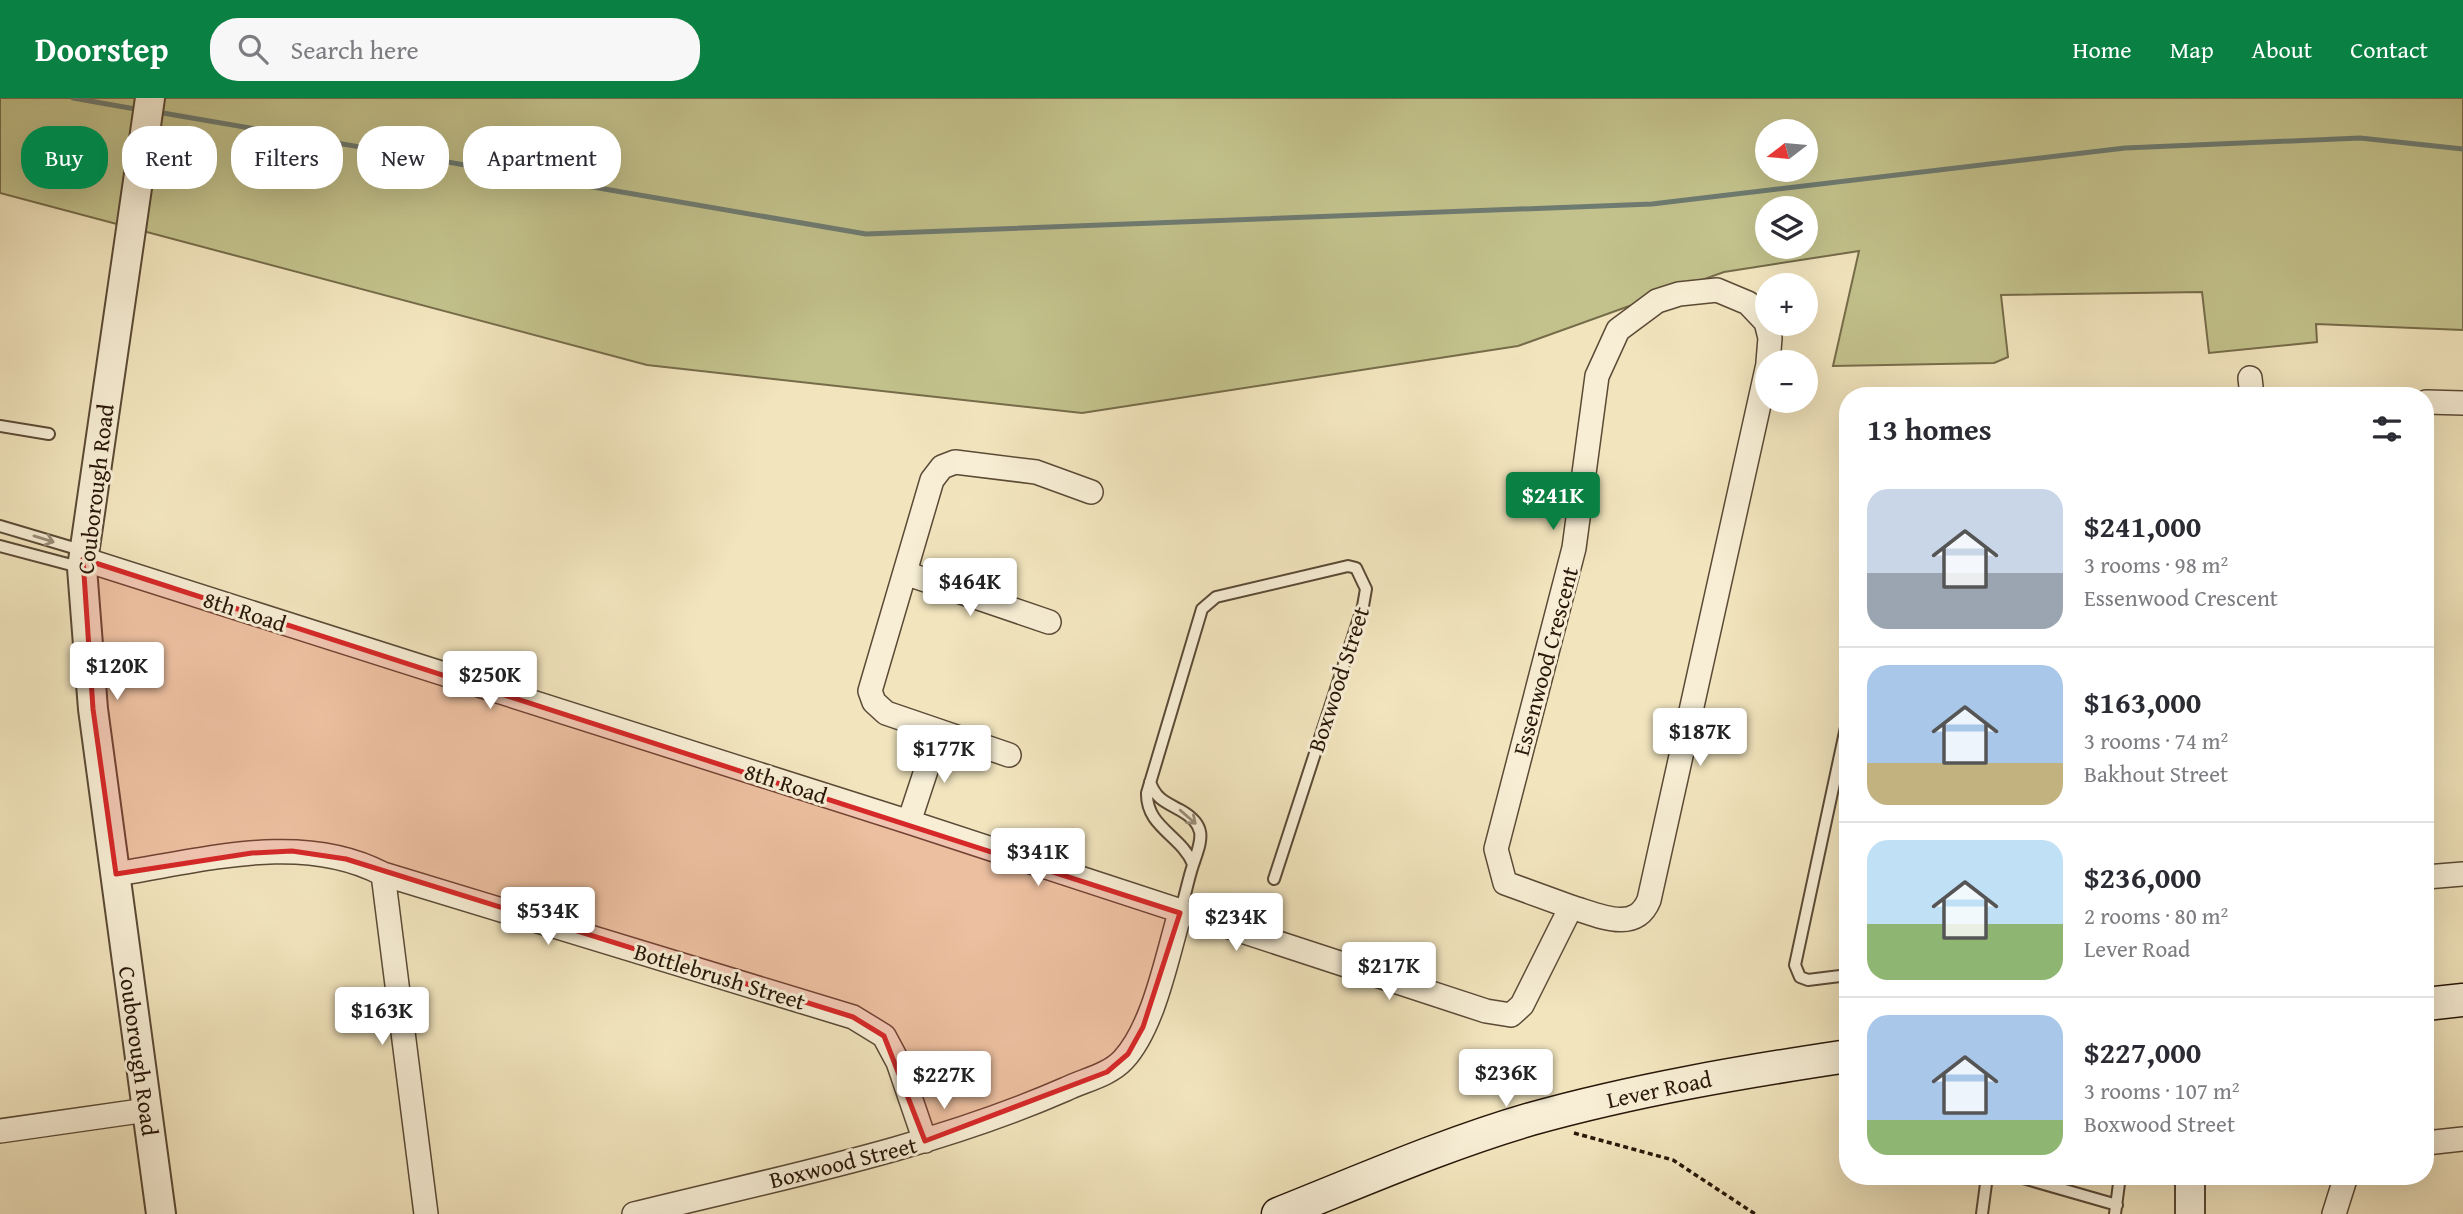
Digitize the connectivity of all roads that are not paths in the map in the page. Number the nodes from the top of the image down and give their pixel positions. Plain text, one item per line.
1 (149, 107) edge
2 (1769, 350) edge
3 (2434, 402) edge
4 (2463, 402) edge
5 (1757, 413) edge
6 (0, 426) edge
7 (49, 433) dead end
8 (1091, 492) dead end
9 (0, 526) edge
10 (0, 546) edge
11 (84, 560) junction
12 (905, 573) junction
13 (1049, 622) dead end
14 (938, 734) junction
15 (1009, 755) dead end
16 (1839, 760) edge
17 (1150, 782) junction
18 (909, 822) junction
19 (1193, 864) junction
20 (116, 874) junction
21 (383, 874) junction
22 (2463, 874) edge
23 (2434, 876) edge
24 (1274, 879) dead end
25 (1572, 907) junction
26 (1180, 913) junction
27 (1839, 976) edge
28 (2463, 1000) edge
29 (2434, 1003) edge
30 (2463, 1016) edge
31 (2434, 1019) edge
32 (1839, 1057) edge
33 (1839, 1074) edge
34 (146, 1103) junction
35 (0, 1118) edge
36 (0, 1130) edge
37 (2463, 1139) edge
38 (925, 1141) junction
39 (2434, 1142) edge
40 (1986, 1185) edge
41 (2042, 1185) edge
42 (2119, 1185) edge
43 (2190, 1185) edge
44 (2343, 1185) edge
45 (2116, 1210) edge
46 (161, 1214) edge
47 (426, 1214) edge
48 (634, 1214) edge
49 (1278, 1214) edge
50 (1309, 1214) edge
51 (1982, 1214) edge
52 (2190, 1214) edge
53 (2334, 1214) edge

1 - 11 street, Couborough Road
2 - 25 street, Essenwood Crescent
3 - 4 street
5 - 25 street, Essenwood Crescent
6 - 7 lane
8 - 12 street
9 -> 11 lane
10 - 11 lane
11 - 18 street, 8th Road
11 - 20 street, Couborough Road
12 - 13 street
12 - 14 street
14 - 15 street
14 - 18 street
16 - 27 lane
17 - 19 lane, Boxwood Street
17 -> 19 lane, Boxwood Street
17 - 24 lane, Boxwood Street
18 - 26 street, 8th Road
19 - 26 lane, Boxwood Street
20 - 21 street, Bottlebrush Street
20 - 34 street, Couborough Road
21 - 38 street, Bottlebrush Street
21 - 47 street
22 - 23 street
25 - 26 street, 8th Road
26 - 38 street, Boxwood Street
28 - 29 main road
30 - 31 main road
32 - 49 main road, Lever Road
33 - 50 main road, Lever Road
34 - 35 street
34 - 36 street
34 - 46 street, Couborough Road
37 - 39 street
38 - 48 street, Boxwood Street
40 - 51 lane
41 - 45 lane
42 - 45 lane
43 - 52 street
44 - 53 street

